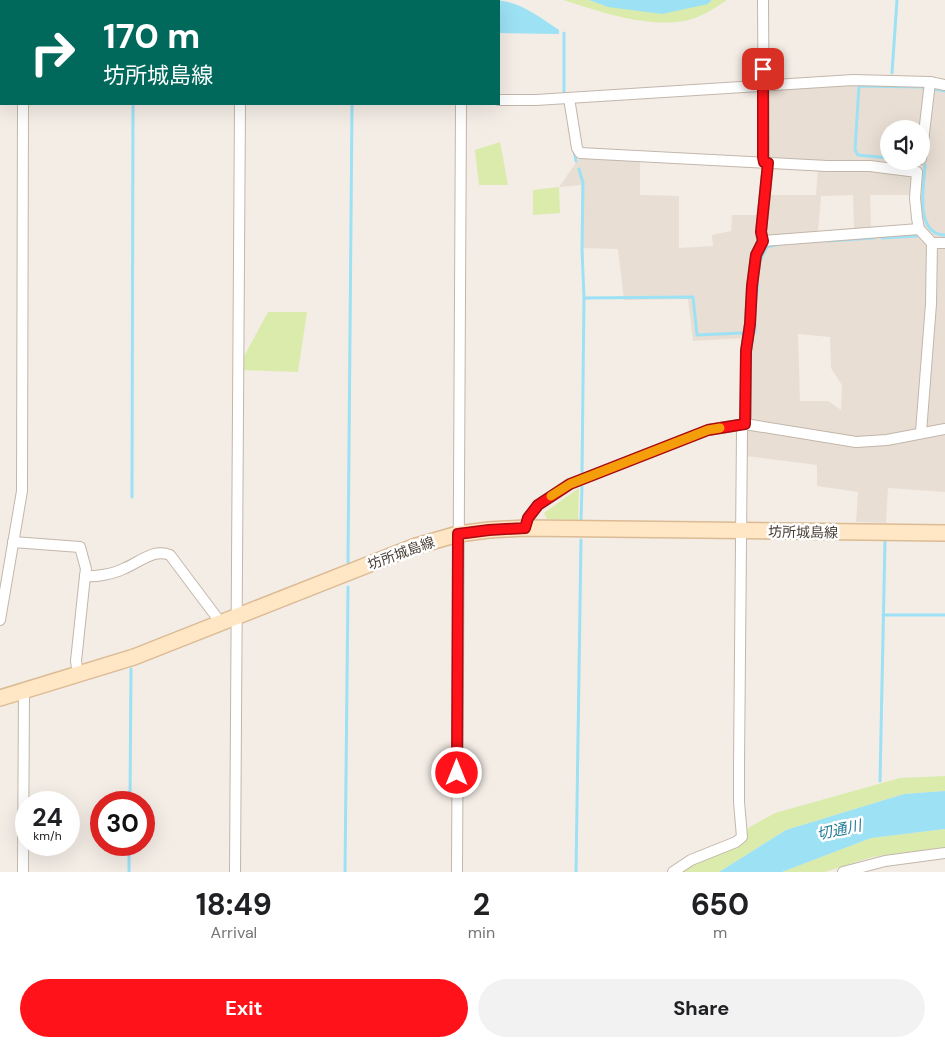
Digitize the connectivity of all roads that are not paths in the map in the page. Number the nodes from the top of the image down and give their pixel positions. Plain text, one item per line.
1 (763, 0) edge
2 (930, 82) junction
3 (945, 85) edge
4 (763, 86) junction
5 (569, 98) junction
6 (500, 100) edge
7 (23, 105) edge
8 (240, 105) edge
9 (461, 105) edge
10 (926, 120) edge
11 (766, 162) junction
12 (916, 172) joint
13 (919, 228) junction
14 (763, 241) junction
15 (932, 243) junction
16 (945, 243) edge
17 (745, 424) junction
18 (945, 428) edge
19 (921, 432) junction
20 (525, 528) junction
21 (741, 531) junction
22 (945, 533) edge
23 (458, 534) junction
24 (13, 542) junction
25 (85, 576) junction
26 (237, 617) junction
27 (0, 620) edge
28 (221, 623) junction
29 (78, 675) junction
30 (24, 691) junction
31 (0, 698) edge
32 (945, 853) edge
33 (867, 869) edge
34 (24, 872) edge
35 (235, 872) edge
36 (457, 872) edge
37 (674, 872) edge
38 (844, 872) edge

1 - 4 street
2 - 3 street
2 - 4 street
2 - 10 street
4 - 5 street
4 - 11 street
5 - 6 street
5 - 11 street
7 - 24 street
8 - 26 street
9 - 23 street
11 - 12 street
11 - 14 street
12 - 13 street
13 - 14 street
13 - 15 street
14 - 17 street
15 - 16 street
15 - 19 street
17 - 19 street
17 - 20 street
17 - 21 street
18 - 19 street
20 - 21 main road, 坊所城島線
20 - 23 main road, 坊所城島線
21 - 22 main road, 坊所城島線
21 - 37 street
23 - 26 main road, 坊所城島線
23 - 36 street
24 - 25 street
24 - 27 street
25 - 28 street
25 - 29 street
26 - 28 main road, 坊所城島線
26 - 35 street
28 - 29 main road, 坊所城島線
29 - 30 main road, 坊所城島線
30 - 31 main road, 坊所城島線
30 - 34 street
32 - 33 street
33 - 38 street

